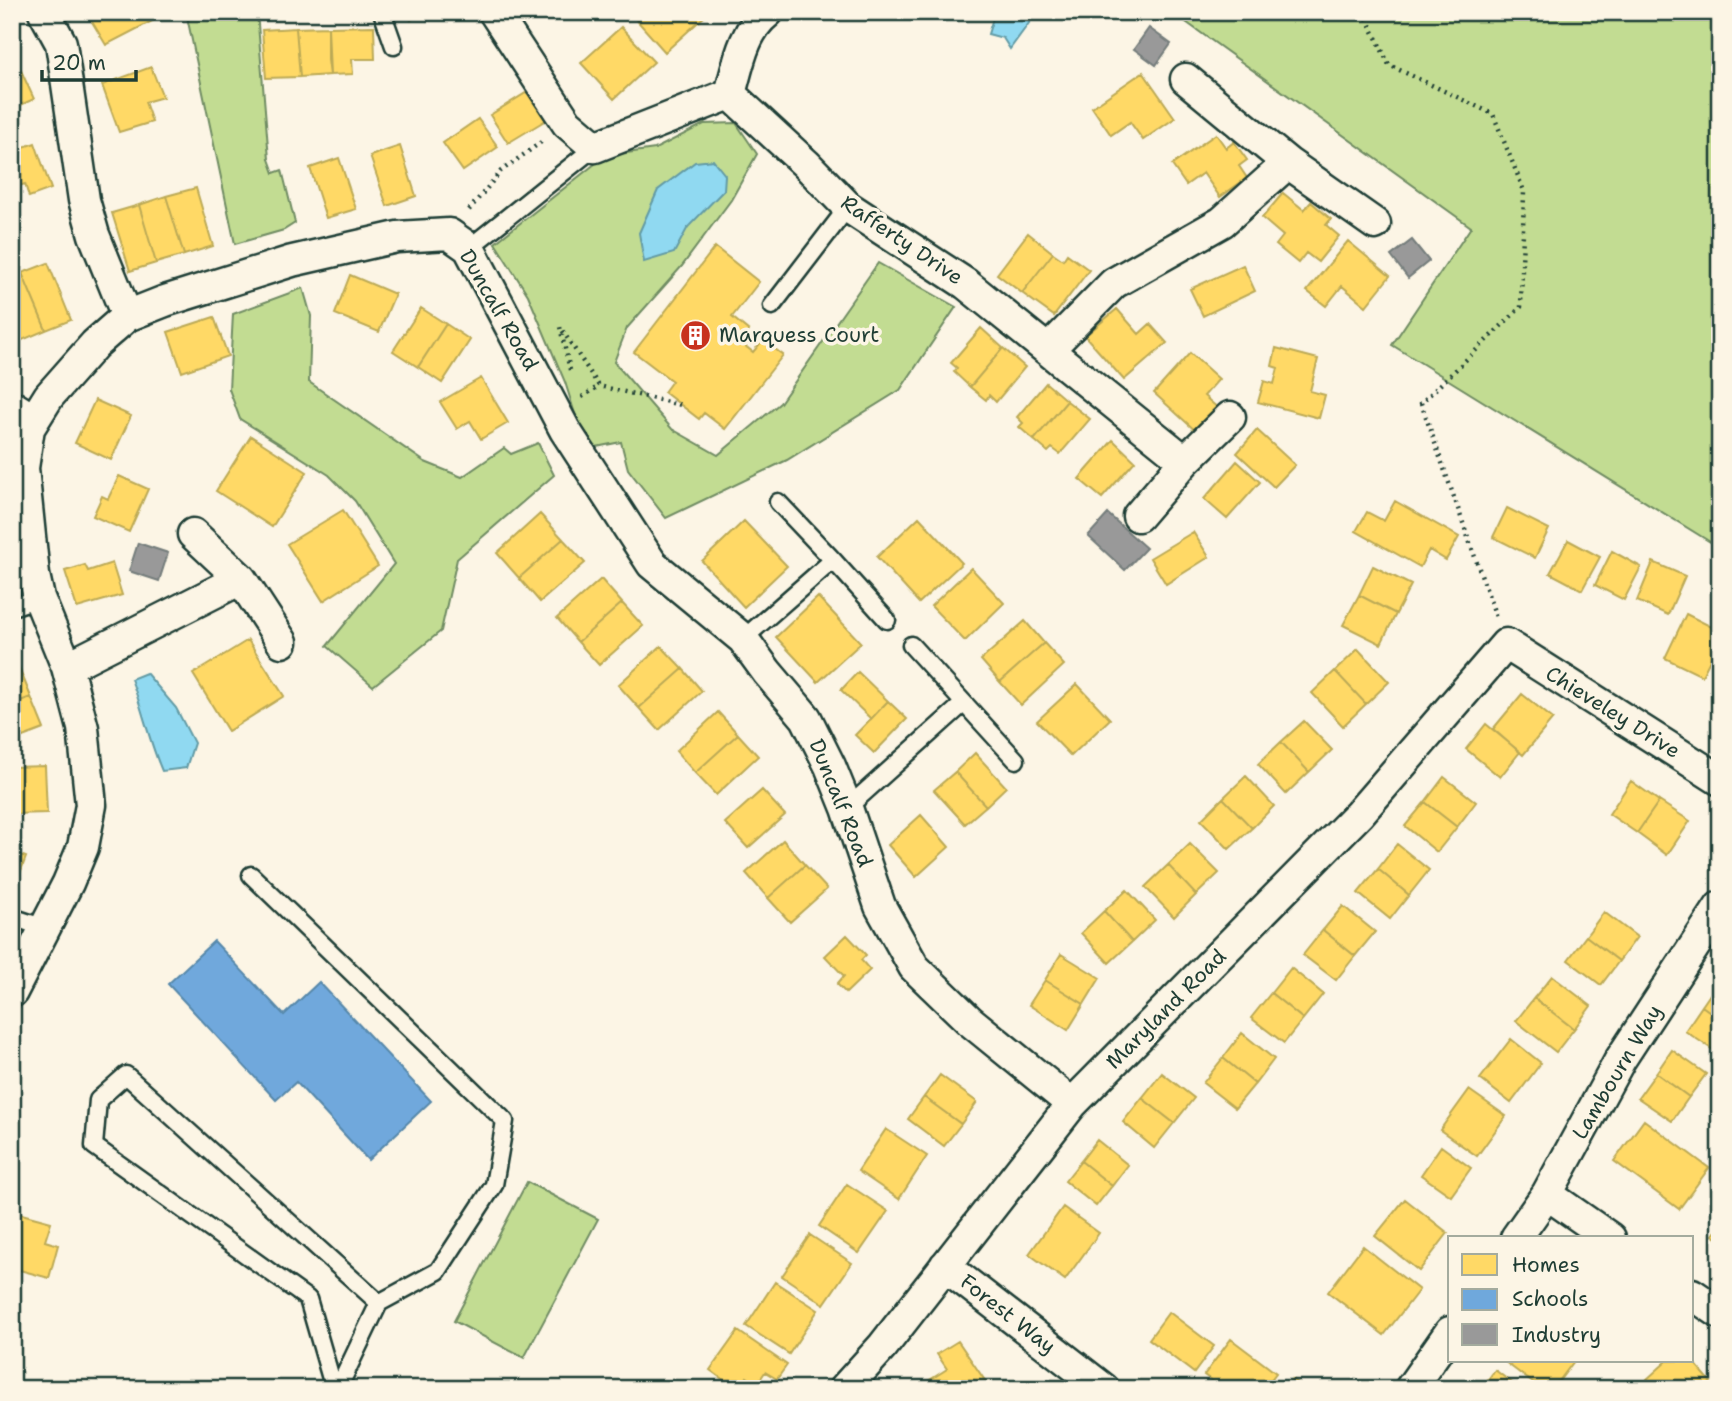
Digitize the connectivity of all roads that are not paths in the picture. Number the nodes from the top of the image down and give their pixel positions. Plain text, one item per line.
1 (44, 12) edge
2 (382, 12) edge
3 (494, 12) edge
4 (768, 12) edge
5 (394, 46) dead end
6 (1186, 79) dead end
7 (730, 94) junction
8 (595, 147) junction
9 (1288, 163) junction
10 (848, 207) junction
11 (1376, 224) dead end
12 (459, 241) junction
13 (772, 306) dead end
14 (127, 316) junction
15 (1049, 349) junction
16 (23, 413) edge
17 (1230, 418) dead end
18 (1185, 461) junction
19 (778, 502) dead end
20 (1138, 516) dead end
21 (193, 534) dead end
22 (833, 560) junction
23 (241, 579) junction
24 (26, 602) edge
25 (887, 620) dead end
26 (743, 639) junction
27 (282, 642) dead end
28 (1506, 644) joint
29 (911, 645) dead end
30 (67, 667) junction
31 (964, 703) junction
32 (1016, 760) dead end
33 (1720, 780) edge
34 (847, 808) junction
35 (251, 875) dead end
36 (1720, 907) edge
37 (12, 917) edge
38 (46, 928) junction
39 (12, 992) edge
40 (1072, 1104) junction
41 (1547, 1194) junction
42 (1517, 1236) edge
43 (1607, 1236) edge
44 (945, 1266) junction
45 (1694, 1295) edge
46 (379, 1304) junction
47 (1720, 1313) edge
48 (1448, 1335) edge
49 (336, 1389) edge
50 (844, 1389) edge
51 (1104, 1389) edge
52 (1410, 1389) edge

1 - 14 street
2 - 5 lane
3 - 8 street
4 - 7 street
6 - 9 street
7 - 8 street
7 - 10 street, Rafferty Drive
8 - 12 lane
9 - 11 street
9 - 15 street
10 - 13 lane
10 - 15 street, Rafferty Drive
12 - 14 street, Duncalf Road
12 - 26 street, Duncalf Road
14 - 16 street, Duncalf Road
15 - 18 street, Rafferty Drive
16 - 24 street, Duncalf Road
17 - 18 street
18 - 20 street
19 - 22 lane
21 - 23 street
22 - 25 lane
22 - 26 lane
23 - 27 street
23 - 30 street
24 - 30 street, Duncalf Road
26 - 34 street, Duncalf Road
28 - 33 street, Chieveley Drive
28 - 40 street, Maryland Road
29 - 31 lane
30 - 38 street, Duncalf Road
31 - 32 lane
31 - 34 lane
34 - 40 street, Duncalf Road
35 - 46 lane
36 - 41 street, Lambourn Way
37 - 38 lane
38 - 39 street, Duncalf Road
40 - 44 street, Maryland Road
41 - 42 street, Lambourn Way
41 - 43 street
44 - 50 street, Maryland Road
44 - 51 street, Forest Way
45 - 47 street
46 - 49 lane
46 - 49 lane
48 - 52 street

